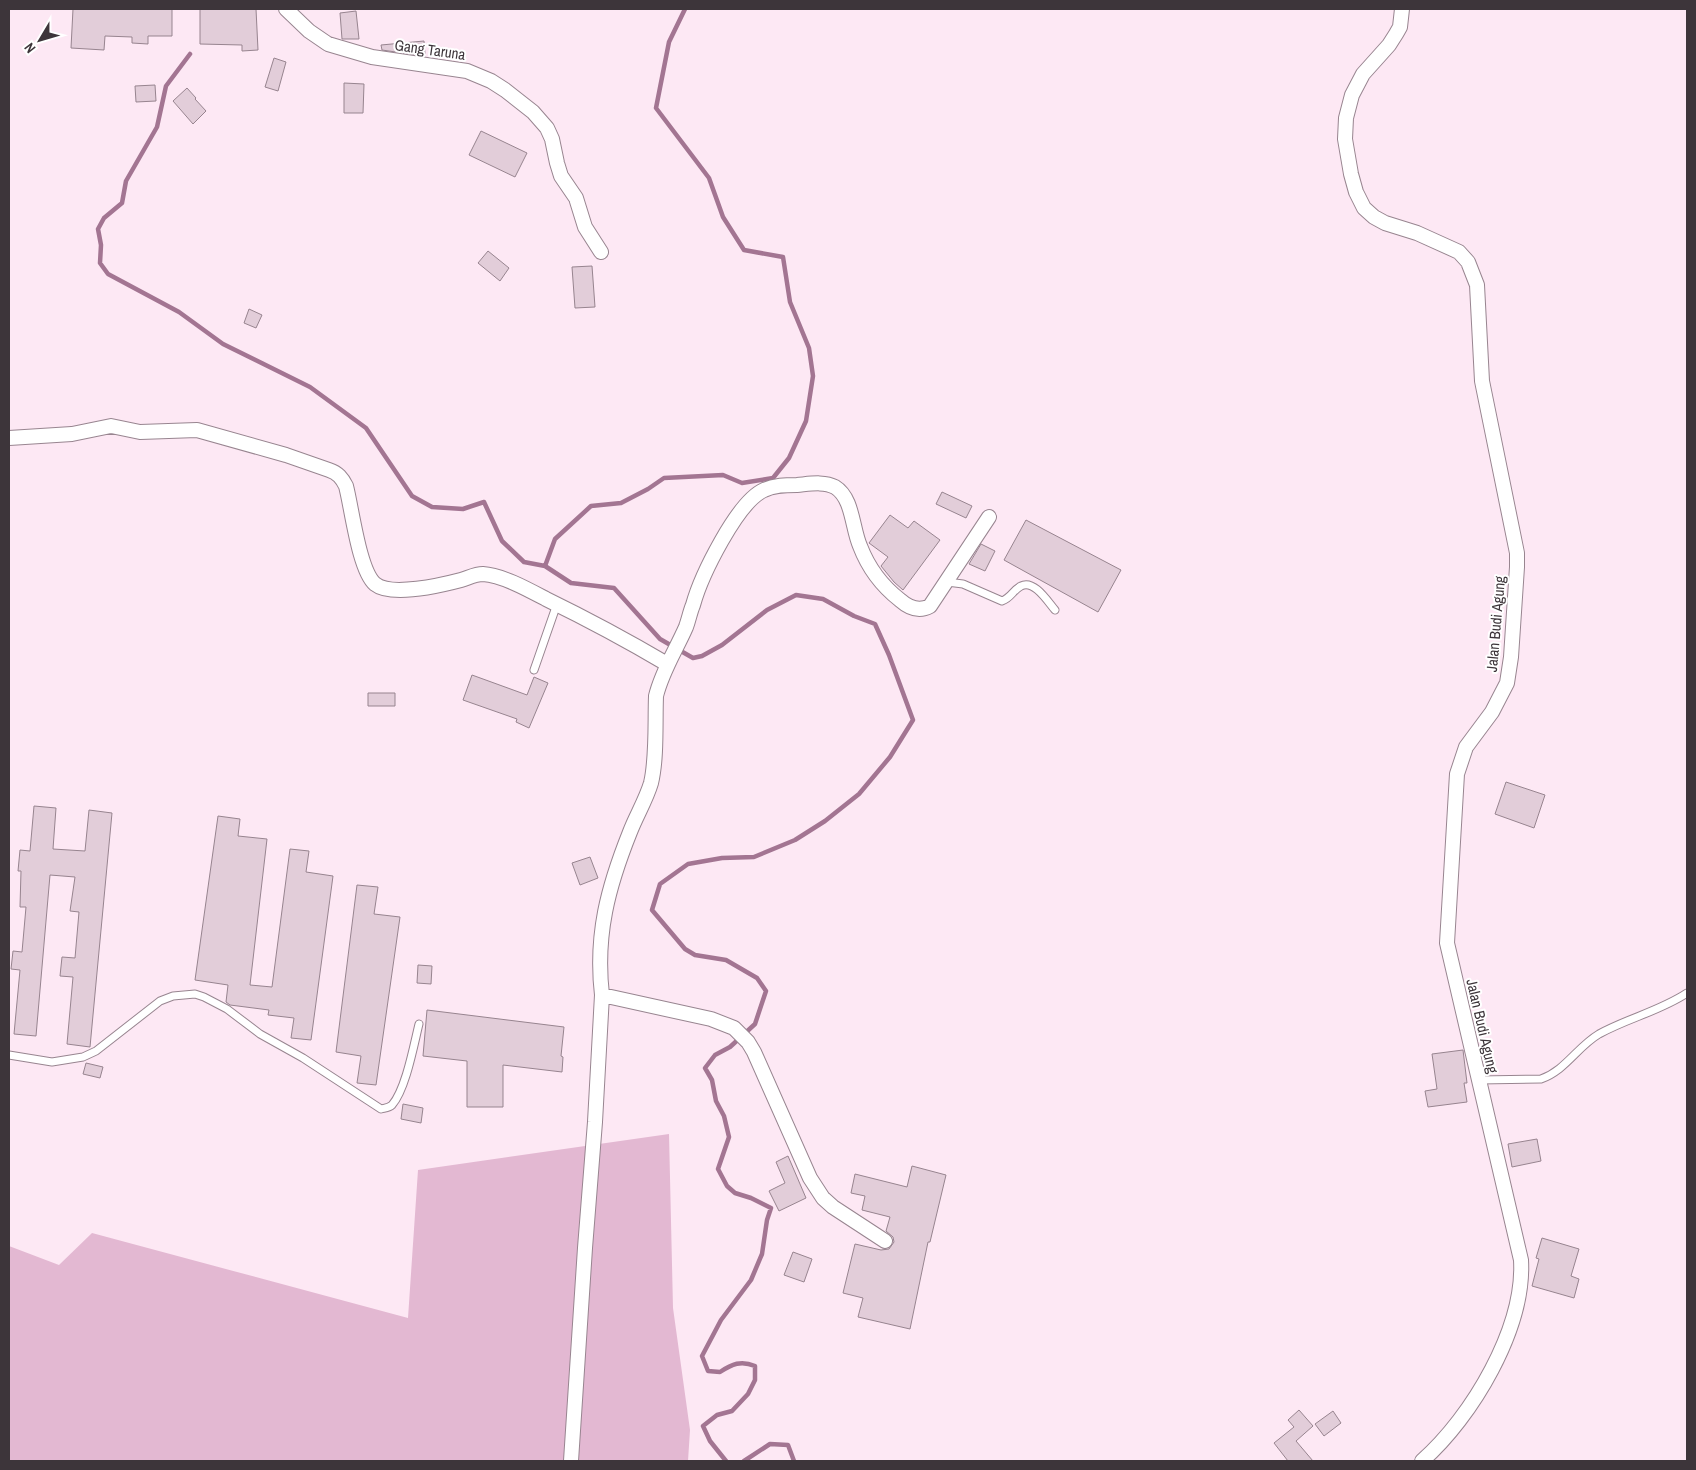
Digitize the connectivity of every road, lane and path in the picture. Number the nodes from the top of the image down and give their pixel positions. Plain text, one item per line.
1 (286, 9) edge
2 (1402, 9) edge
3 (600, 252) dead end
4 (9, 438) edge
5 (989, 517) dead end
6 (946, 582) junction
7 (557, 604) junction
8 (1055, 610) dead end
9 (670, 660) junction
10 (534, 670) dead end
11 (1687, 993) edge
12 (602, 995) junction
13 (419, 1024) dead end
14 (9, 1055) edge
15 (1478, 1080) junction
16 (885, 1241) dead end
17 (571, 1461) edge
18 (1422, 1461) edge

1 - 3 street, Gang Taruna
2 - 15 street, Jalan Budi Agung
4 - 7 street
5 - 6 street
6 - 8 lane
6 - 9 street
7 - 9 street
7 - 10 lane
9 - 12 street
11 - 15 lane
12 - 16 street
12 - 17 street
13 - 14 lane
15 - 18 street, Jalan Budi Agung

